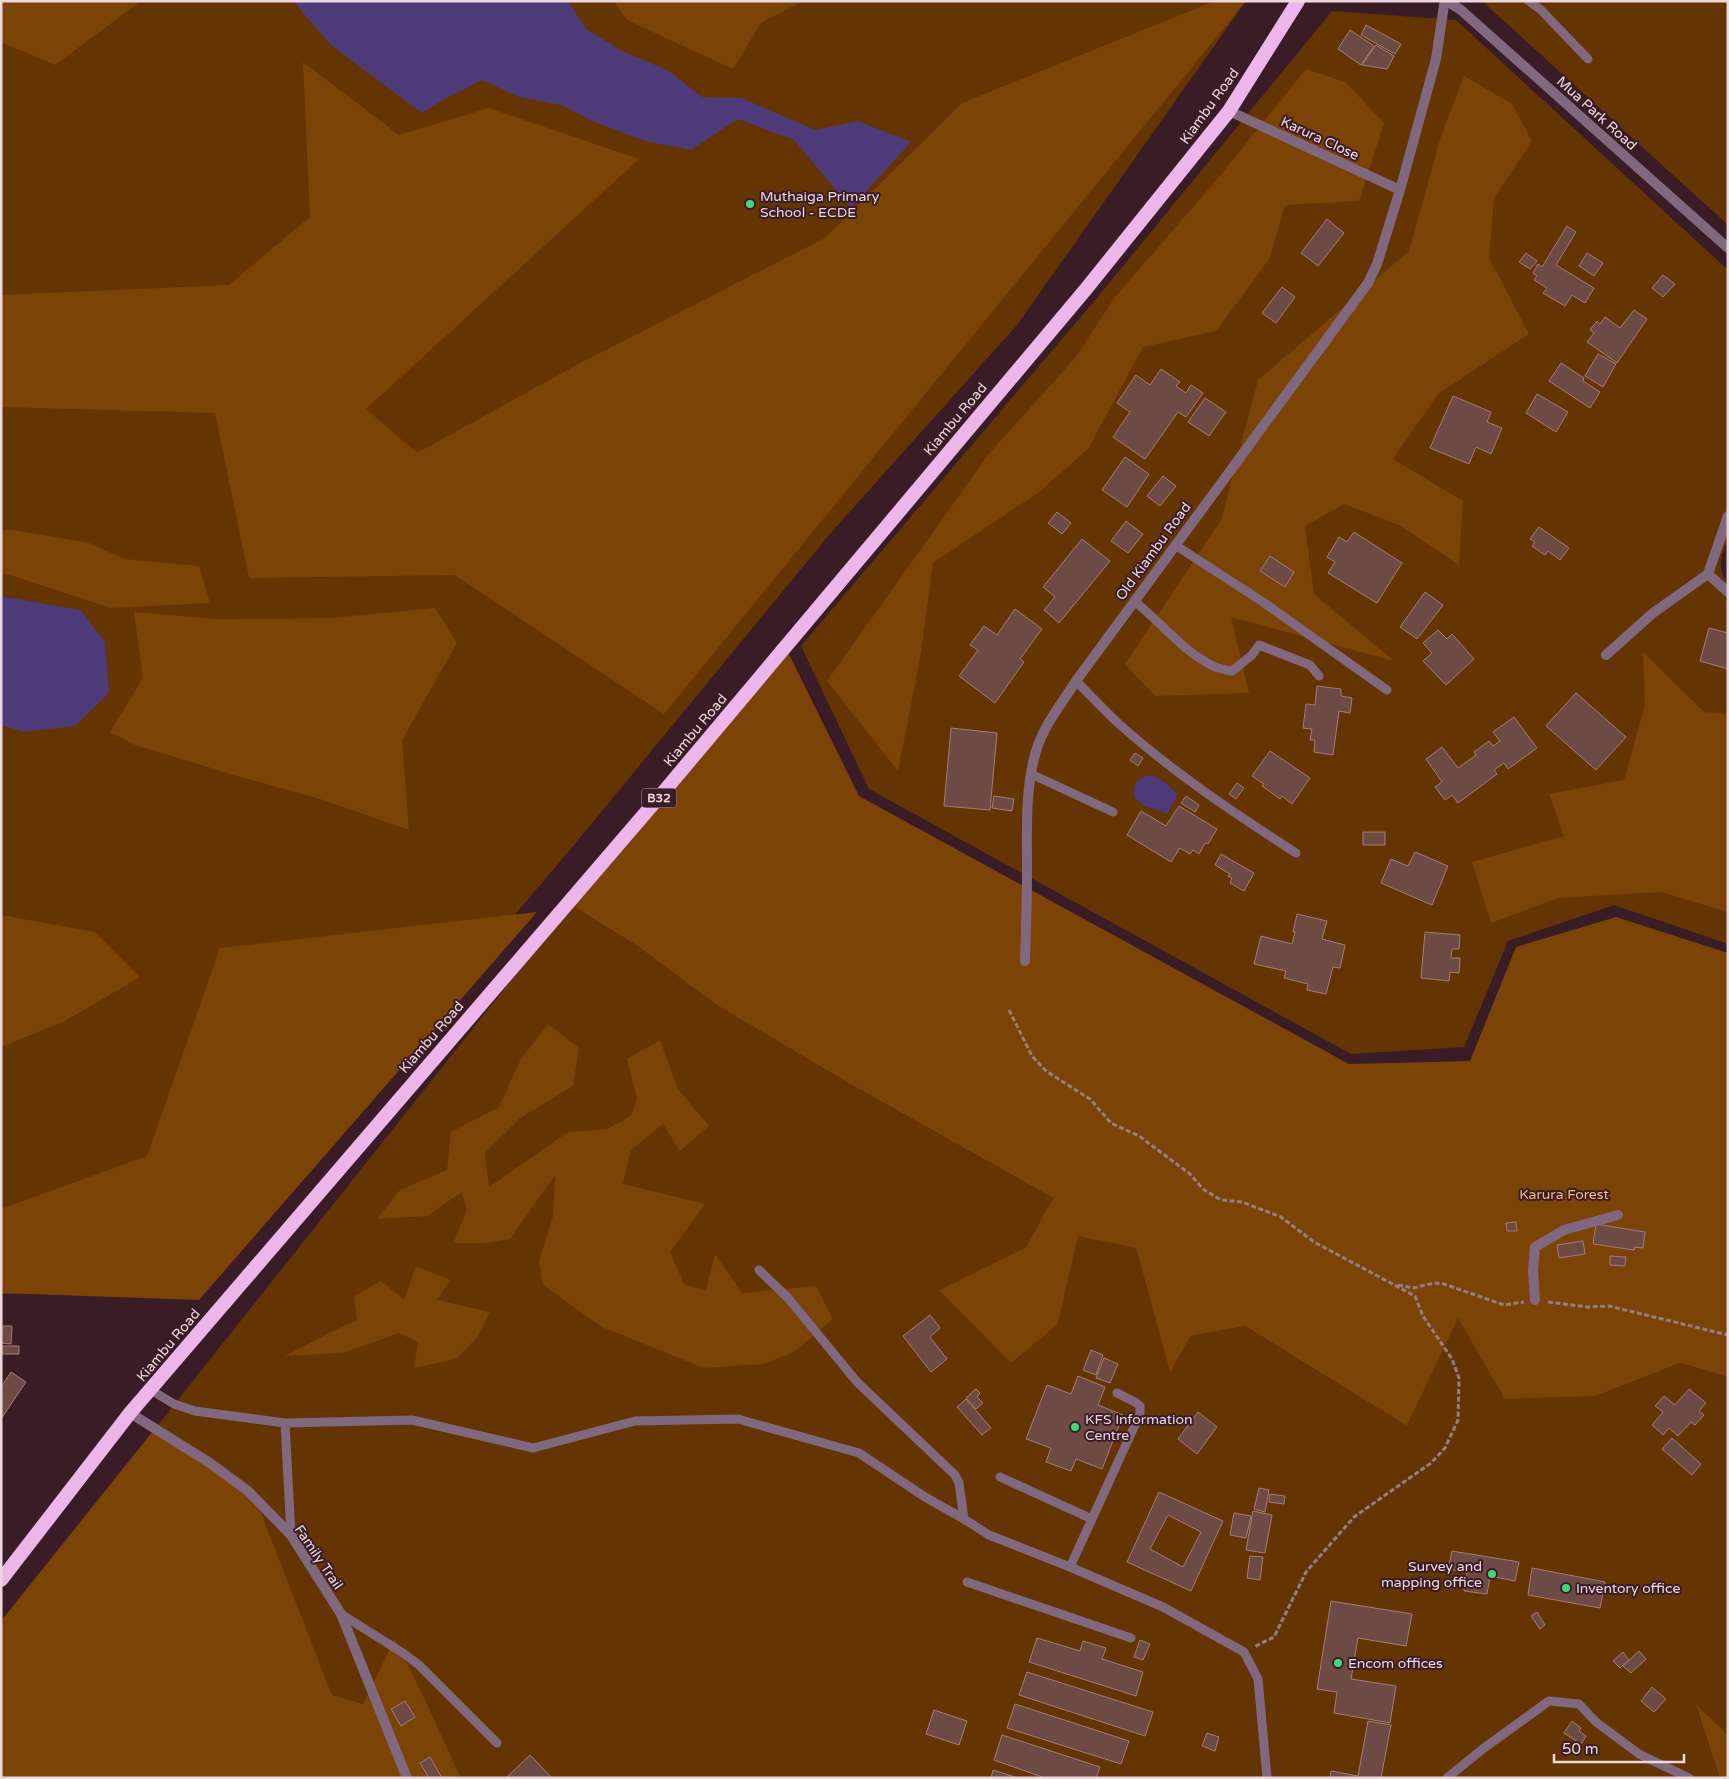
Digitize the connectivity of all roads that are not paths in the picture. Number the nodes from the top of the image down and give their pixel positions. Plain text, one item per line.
1 (1298, 1) edge
2 (1446, 1) edge
3 (1529, 1) edge
4 (1588, 58) dead end
5 (1229, 111) junction
6 (1400, 190) junction
7 (1728, 248) edge
8 (1728, 516) edge
9 (1175, 545) junction
10 (1708, 574) junction
11 (1728, 592) edge
12 (1134, 601) junction
13 (1606, 655) dead end
14 (1319, 676) dead end
15 (1076, 681) junction
16 (1387, 690) dead end
17 (1031, 774) junction
18 (1113, 812) dead end
19 (1296, 853) dead end
20 (1025, 960) dead end
21 (1618, 1215) dead end
22 (758, 1270) dead end
23 (1536, 1300) road end
24 (151, 1390) junction
25 (1117, 1394) dead end
26 (130, 1413) junction
27 (285, 1423) junction
28 (1000, 1477) dead end
29 (964, 1519) junction
30 (1092, 1519) junction
31 (291, 1535) junction
32 (1070, 1567) junction
33 (4, 1573) edge
34 (967, 1582) dead end
35 (341, 1614) junction
36 (1131, 1638) dead end
37 (497, 1743) dead end
38 (407, 1778) edge
39 (1267, 1778) edge
40 (1447, 1778) edge
41 (1689, 1778) edge

1 - 5 highway, Kiambu Road / B32
2 - 6 street, Mua Park Road
2 - 7 street, Mua Park Road
3 - 4 lane
5 - 6 street, Karura Close
5 - 24 highway, Kiambu Road / B32
6 - 9 street, Old Kiambu Road
8 - 10 street
9 - 12 street, Old Kiambu Road
9 - 16 lane
10 - 11 street
10 - 13 street
12 - 14 lane
12 - 15 street, Old Kiambu Road
15 - 17 street, Old Kiambu Road
15 - 19 lane
17 - 18 lane
17 - 20 street, Old Kiambu Road
21 - 23 street
22 - 29 lane
24 - 26 highway, Kiambu Road / B32
24 - 27 lane
25 - 30 lane
26 - 31 street, Family Trail
26 - 33 highway, Kiambu Road / B32
27 - 29 lane
27 - 31 lane
28 - 30 lane
29 - 32 lane
30 - 32 lane
31 - 35 street, Family Trail
32 - 39 lane
34 - 36 lane
35 - 37 lane
35 - 38 street, Family Trail
40 - 41 lane

